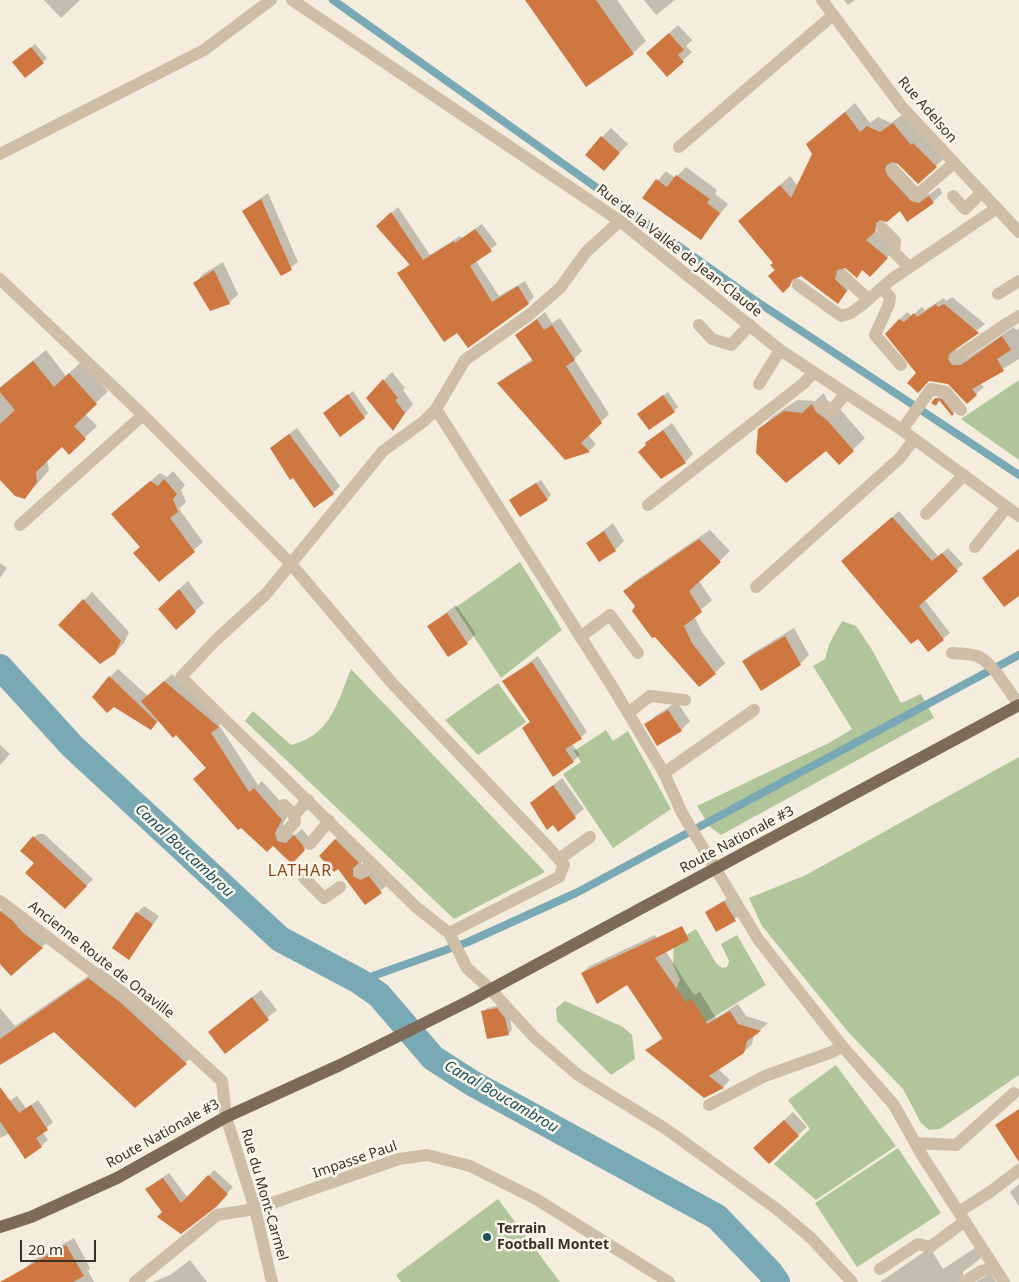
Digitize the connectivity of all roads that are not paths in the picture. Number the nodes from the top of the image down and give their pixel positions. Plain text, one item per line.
1 (271, 0) edge
2 (292, 0) edge
3 (822, 0) edge
4 (832, 16) junction
5 (679, 147) dead end
6 (0, 154) edge
7 (954, 163) junction
8 (893, 170) dead end
9 (982, 192) junction
10 (953, 196) dead end
11 (997, 208) junction
12 (620, 221) junction
13 (882, 228) dead end
14 (1019, 232) edge
15 (909, 267) junction
16 (844, 276) dead end
17 (0, 279) edge
18 (1019, 281) edge
19 (798, 284) dead end
20 (882, 288) junction
21 (998, 294) dead end
22 (866, 301) junction
23 (1019, 316) edge
24 (699, 325) dead end
25 (750, 325) junction
26 (780, 350) junction
27 (956, 358) dead end
28 (901, 365) dead end
29 (813, 373) junction
30 (759, 384) dead end
31 (845, 394) junction
32 (821, 406) dead end
33 (436, 409) junction
34 (961, 410) dead end
35 (143, 415) junction
36 (905, 425) junction
37 (914, 439) junction
38 (964, 475) junction
39 (648, 505) dead end
40 (1008, 507) junction
41 (926, 514) dead end
42 (1019, 516) edge
43 (20, 525) dead end
44 (975, 547) dead end
45 (291, 564) junction
46 (756, 587) dead end
47 (580, 637) junction
48 (638, 653) dead end
49 (952, 653) dead end
50 (685, 700) dead end
51 (1019, 705) edge
52 (754, 710) dead end
53 (628, 713) junction
54 (664, 773) junction
55 (308, 800) junction
56 (284, 806) dead end
57 (294, 815) junction
58 (329, 821) junction
59 (283, 835) dead end
60 (590, 837) dead end
61 (310, 844) dead end
62 (559, 859) junction
63 (373, 866) junction
64 (715, 868) junction
65 (360, 872) dead end
66 (304, 878) dead end
67 (340, 887) dead end
68 (0, 901) edge
69 (449, 933) junction
70 (490, 989) junction
71 (842, 1046) junction
72 (1014, 1093) dead end
73 (709, 1105) dead end
74 (226, 1116) junction
75 (916, 1143) junction
76 (1019, 1170) edge
77 (255, 1208) junction
78 (962, 1216) junction
79 (0, 1227) edge
80 (993, 1268) junction
81 (880, 1269) dead end
82 (135, 1282) edge
83 (272, 1282) edge
84 (669, 1282) edge
85 (852, 1282) edge
86 (964, 1282) edge
87 (1004, 1282) edge

1 - 6 street
2 - 12 street, Rue de la Vallée de Jean-Claude
3 - 4 street, Rue Adelson
4 - 5 street
4 - 7 street, Rue Adelson
7 - 8 street
7 - 9 street, Rue Adelson
9 - 10 street
9 - 11 street, Rue Adelson
11 - 14 street, Rue Adelson
11 - 15 street
12 - 25 street, Rue de la Vallée de Jean-Claude
12 - 33 street
13 - 15 street
15 - 20 street
16 - 22 street
17 - 35 street
18 - 21 street
19 - 22 street
20 - 22 street
20 - 28 street
23 - 27 street
24 - 25 street
25 - 26 street, Rue de la Vallée de Jean-Claude
26 - 29 street, Rue de la Vallée de Jean-Claude
26 - 30 street
29 - 31 street, Rue de la Vallée de Jean-Claude
29 - 39 street
31 - 32 street
31 - 36 street, Rue de la Vallée de Jean-Claude
33 - 45 street
33 - 47 street
34 - 36 street
35 - 43 street
35 - 45 street
36 - 37 street, Rue de la Vallée de Jean-Claude
37 - 38 street, Rue de la Vallée de Jean-Claude
37 - 46 street
38 - 40 street, Rue de la Vallée de Jean-Claude
38 - 41 street
40 - 42 street, Rue de la Vallée de Jean-Claude
40 - 44 street
45 - 55 street
45 - 62 street
47 - 48 street
47 - 53 street
49 - 51 street
50 - 53 street
51 - 64 main road, Route Nationale #3
52 - 54 street
53 - 54 street
54 - 64 street
55 - 57 street
55 - 58 street
56 - 57 street
57 - 59 street
58 - 61 street
58 - 63 street
60 - 62 street
62 - 69 street
63 - 65 street
63 - 69 street
64 - 70 main road, Route Nationale #3
64 - 71 street
66 - 67 street
68 - 74 street, Ancienne Route de Onaville
69 - 70 street
70 - 74 main road, Route Nationale #3
70 - 85 street
71 - 73 street
71 - 75 street
72 - 75 street
74 - 77 street, Rue du Mont-Carmel
74 - 79 main road, Route Nationale #3
75 - 78 street
76 - 78 street
77 - 82 street, Impasse Paul
77 - 83 street, Rue du Mont-Carmel
77 - 84 street, Impasse Paul
78 - 80 street
78 - 81 street
80 - 86 street
80 - 87 street

